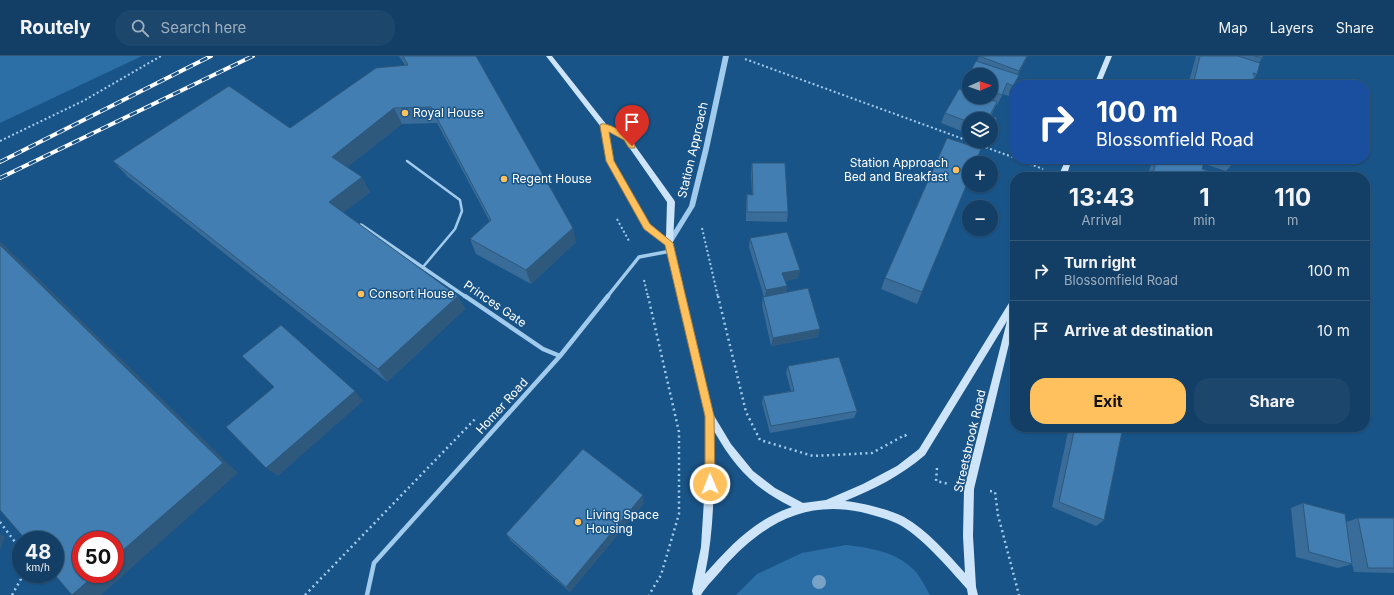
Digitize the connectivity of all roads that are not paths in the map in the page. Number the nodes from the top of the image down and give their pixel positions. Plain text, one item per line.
1 (549, 56) edge
2 (726, 56) edge
3 (1109, 56) edge
4 (1100, 80) edge
5 (604, 126) junction
6 (407, 161) dead end
7 (362, 226) edge
8 (670, 247) junction
9 (423, 267) junction
10 (1010, 309) edge
11 (1010, 321) edge
12 (560, 356) junction
13 (709, 416) junction
14 (826, 504) junction
15 (801, 507) junction
16 (972, 591) edge
17 (695, 593) edge
18 (367, 595) edge

1 - 5 main road
2 - 8 street, Station Approach
3 - 4 main road
5 - 8 main road
5 - 8 main road
6 - 9 lane
7 - 9 street, Princes Gate
8 - 12 street, Homer Road
8 - 13 main road
9 - 12 street, Princes Gate
10 - 14 main road, Streetsbrook Road
11 - 16 main road, Streetsbrook Road
12 - 18 street, Homer Road
13 - 15 main road
13 - 17 main road
14 - 15 main road
14 - 16 main road
15 - 17 main road

